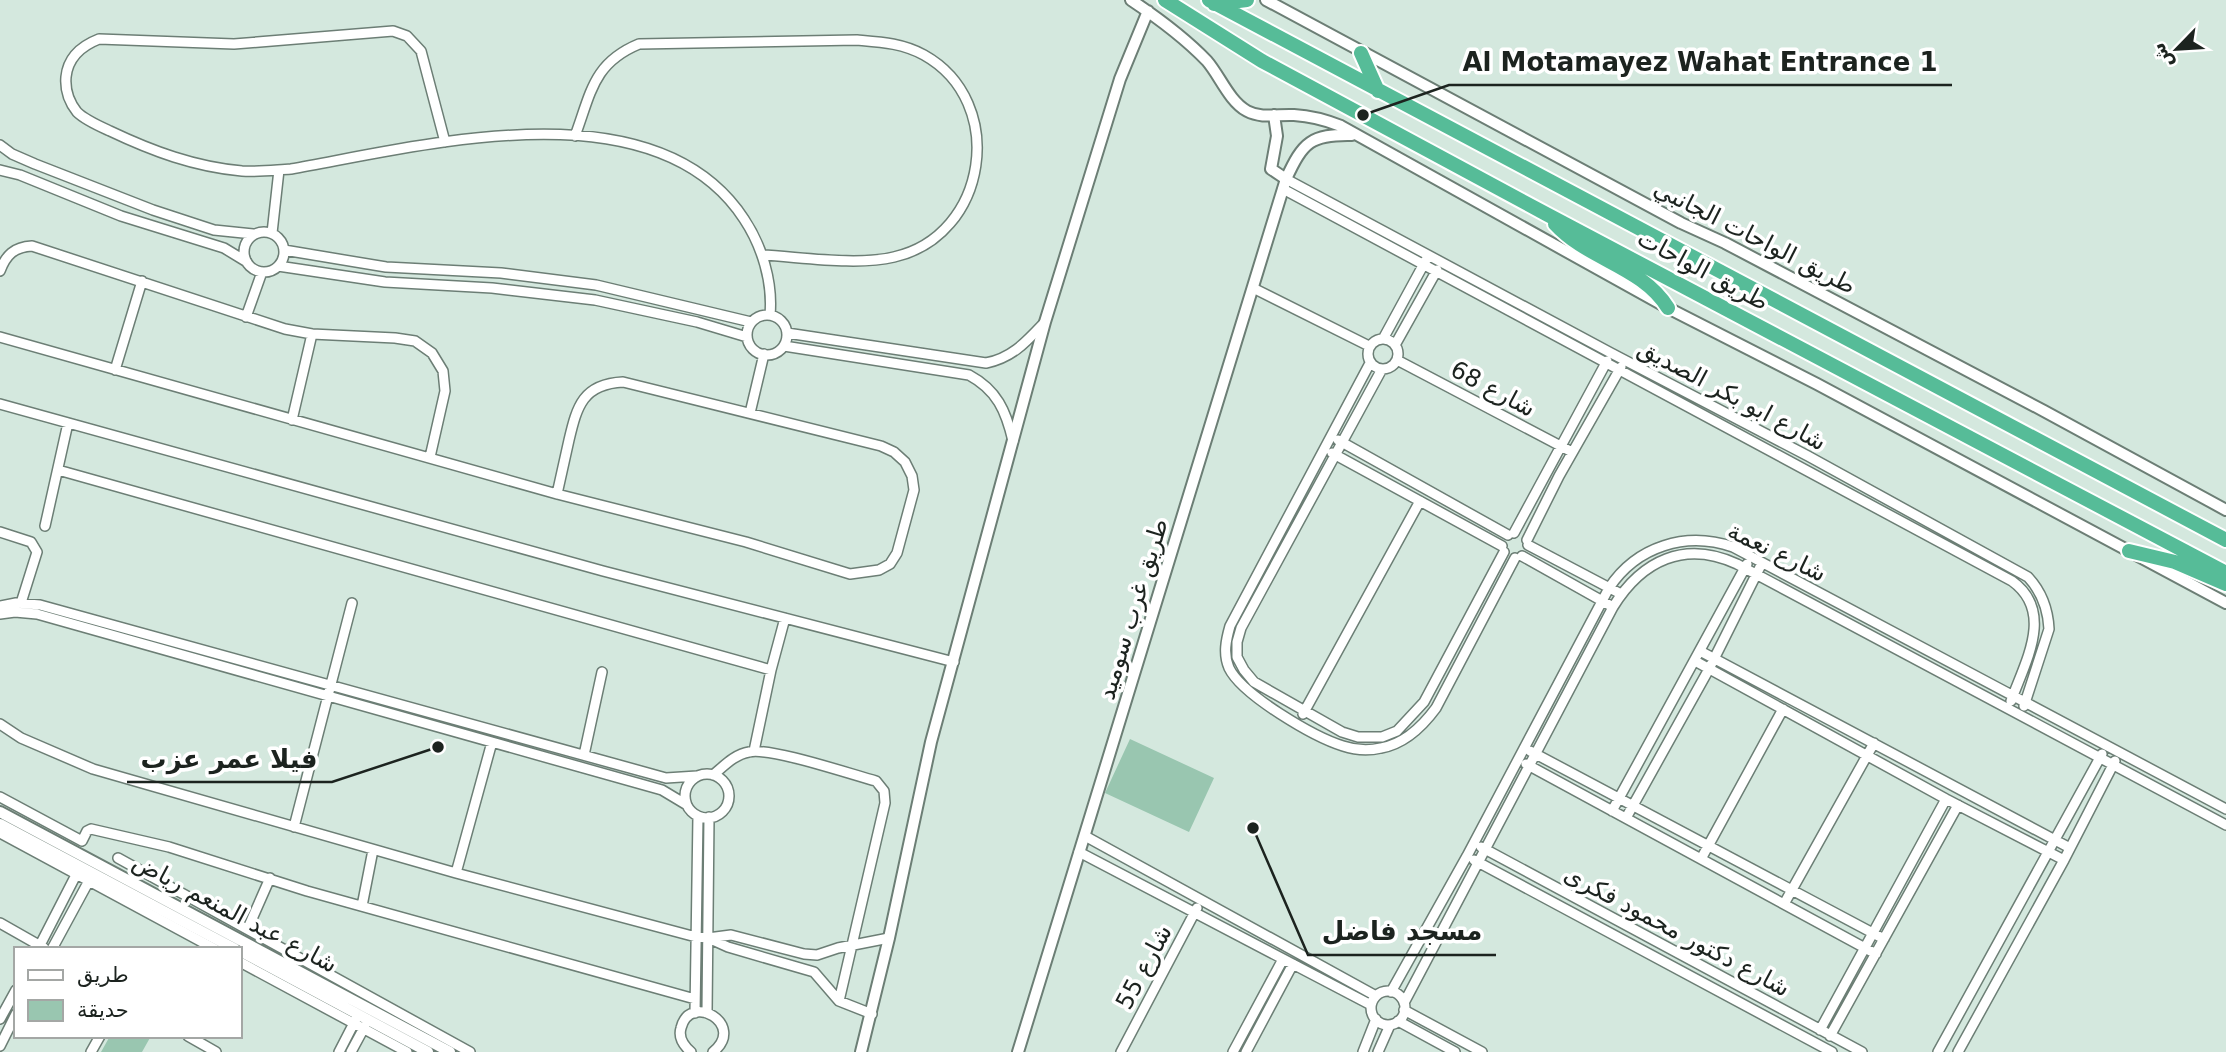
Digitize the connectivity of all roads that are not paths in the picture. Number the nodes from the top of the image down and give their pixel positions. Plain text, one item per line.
1 (1131, 0) edge
2 (1165, 0) edge
3 (1247, 0) edge
4 (1266, 0) edge
5 (1211, 2) edge
6 (1148, 11) junction
7 (1361, 53) junction
8 (1378, 91) junction
9 (1274, 115) junction
10 (1356, 135) junction
11 (575, 136) junction
12 (445, 142) junction
13 (0, 145) edge
14 (0, 170) edge
15 (279, 170) junction
16 (1285, 184) junction
17 (1548, 215) junction
18 (272, 233) junction
19 (253, 234) junction
20 (284, 250) junction
21 (762, 255) junction
22 (1428, 256) junction
23 (247, 262) junction
24 (1441, 262) junction
25 (278, 266) junction
26 (1423, 266) junction
27 (0, 271) edge
28 (262, 272) junction
29 (1435, 273) junction
30 (142, 281) junction
31 (1253, 288) junction
32 (1668, 308) junction
33 (770, 315) junction
34 (246, 317) junction
35 (751, 322) junction
36 (1045, 322) junction
37 (787, 333) junction
38 (312, 334) junction
39 (0, 337) edge
40 (747, 337) junction
41 (1383, 339) junction
42 (1395, 345) junction
43 (784, 346) junction
44 (1369, 346) junction
45 (1611, 353) junction
46 (764, 354) junction
47 (1396, 360) junction
48 (1624, 360) junction
49 (1370, 363) junction
50 (1605, 364) junction
51 (1382, 369) junction
52 (116, 370) junction
53 (1618, 371) junction
54 (0, 404) edge
55 (750, 413) junction
56 (292, 420) junction
57 (68, 423) junction
58 (1331, 437) junction
59 (1013, 441) junction
60 (1342, 443) junction
61 (1560, 446) junction
62 (1325, 449) junction
63 (1572, 452) junction
64 (1335, 454) junction
65 (430, 457) junction
66 (58, 470) junction
67 (557, 494) junction
68 (1420, 501) junction
69 (2226, 510) edge
70 (45, 526) dead end
71 (1, 533) edge
72 (1511, 534) junction
73 (2226, 540) edge
74 (1527, 543) junction
75 (1503, 549) junction
76 (2129, 551) junction
77 (1519, 557) junction
78 (1751, 557) junction
79 (1762, 563) junction
80 (1745, 568) junction
81 (2226, 573) edge
82 (1757, 574) junction
83 (2226, 584) edge
84 (1609, 588) junction
85 (1621, 594) junction
86 (1602, 601) junction
87 (21, 603) junction
88 (352, 603) dead end
89 (1242, 603) junction
90 (2226, 603) edge
91 (0, 606) edge
92 (1613, 607) junction
93 (1252, 608) junction
94 (0, 614) edge
95 (785, 618) junction
96 (1700, 651) junction
97 (1714, 658) junction
98 (222, 661) junction
99 (954, 662) junction
100 (1695, 662) junction
101 (1709, 669) junction
102 (771, 670) junction
103 (602, 671) dead end
104 (1261, 687) junction
105 (328, 690) junction
106 (1254, 696) junction
107 (2012, 697) junction
108 (2025, 704) junction
109 (2008, 708) junction
110 (1783, 709) junction
111 (1304, 712) junction
112 (2021, 715) junction
113 (1298, 723) junction
114 (0, 724) edge
115 (492, 742) junction
116 (1874, 743) junction
117 (2107, 746) junction
118 (1525, 748) junction
119 (754, 751) junction
120 (2120, 753) junction
121 (1535, 754) junction
122 (584, 755) junction
123 (1868, 755) junction
124 (2100, 757) junction
125 (1518, 760) junction
126 (2113, 764) junction
127 (1529, 765) junction
128 (713, 775) junction
129 (698, 776) junction
130 (0, 797) edge
131 (1619, 799) junction
132 (1946, 799) junction
133 (687, 805) junction
134 (1958, 805) junction
135 (1632, 806) junction
136 (18, 807) junction
137 (2226, 809) edge
138 (1612, 811) junction
139 (0, 812) edge
140 (698, 816) junction
141 (709, 817) junction
142 (13, 818) junction
143 (1626, 818) junction
144 (0, 824) edge
145 (2226, 825) edge
146 (294, 827) junction
147 (0, 834) edge
148 (1085, 836) junction
149 (2053, 839) junction
150 (1473, 844) junction
151 (1707, 846) junction
152 (2070, 848) junction
153 (1485, 849) junction
154 (373, 850) junction
155 (1079, 852) junction
156 (2047, 852) junction
157 (1467, 856) junction
158 (118, 859) dead end
159 (1701, 859) junction
160 (2064, 860) junction
161 (1478, 862) junction
162 (81, 866) junction
163 (93, 873) junction
164 (456, 873) junction
165 (270, 878) junction
166 (1791, 890) junction
167 (1201, 900) junction
168 (1784, 904) junction
169 (362, 906) junction
170 (1195, 911) junction
171 (0, 923) edge
172 (248, 928) junction
173 (1872, 933) junction
174 (696, 937) junction
175 (889, 937) junction
176 (708, 939) junction
177 (1884, 939) junction
178 (852, 945) junction
179 (42, 947) edge
180 (44, 947) edge
181 (45, 947) edge
182 (212, 947) edge
183 (232, 947) edge
184 (237, 947) edge
185 (1865, 948) junction
186 (242, 949) edge
187 (1295, 951) junction
188 (242, 952) edge
189 (1876, 954) junction
190 (817, 955) junction
191 (1288, 962) junction
192 (242, 963) edge
193 (814, 972) junction
194 (1720, 976) junction
195 (1714, 990) junction
196 (1391, 992) junction
197 (14, 993) edge
198 (695, 999) junction
199 (839, 1001) junction
200 (1374, 1001) junction
201 (1404, 1006) junction
202 (707, 1012) junction
203 (366, 1013) junction
204 (695, 1013) junction
205 (872, 1014) junction
206 (1, 1016) edge
207 (14, 1018) edge
208 (1376, 1020) junction
209 (1394, 1023) junction
210 (1820, 1030) junction
211 (1830, 1036) junction
212 (192, 1038) edge
213 (0, 1046) edge
214 (690, 1051) edge
215 (216, 1052) edge
216 (339, 1052) edge
217 (351, 1052) edge
218 (407, 1052) edge
219 (428, 1052) edge
220 (450, 1052) edge
221 (470, 1052) edge
222 (713, 1052) edge
223 (861, 1052) edge
224 (1018, 1052) edge
225 (1121, 1052) edge
226 (1233, 1052) edge
227 (1246, 1052) edge
228 (1363, 1052) edge
229 (1378, 1052) edge
230 (1455, 1052) edge
231 (1482, 1052) edge
232 (1832, 1052) edge
233 (1862, 1052) edge
234 (1938, 1052) edge
235 (1958, 1052) edge

1 - 6 street
2 - 17 highway, طريق الواحات
3 - 5 highway
4 - 7 street, طريق الواحات الجانبي
5 - 8 highway, طريق الواحات
6 - 9 street
6 - 36 street
7 - 8 highway
7 - 69 street, طريق الواحات الجانبي
8 - 73 highway, طريق الواحات
9 - 10 street
9 - 16 street
10 - 16 street, طريق غرب سوميد
10 - 32 street
11 - 12 street
11 - 21 street
11 - 21 street
12 - 15 street
12 - 15 street
13 - 19 street
14 - 23 street
15 - 18 street
16 - 22 street, شارع ابو بكر الصديق
16 - 26 street, شارع ابو بكر الصديق
16 - 31 street, طريق غرب سوميد
17 - 32 highway
17 - 81 highway, طريق الواحات
18 - 19 street
18 - 20 street
19 - 23 street
20 - 25 street
20 - 35 street
21 - 33 street
22 - 24 street, شارع ابو بكر الصديق
22 - 26 street
23 - 28 street
24 - 29 street
24 - 45 street, شارع ابو بكر الصديق
25 - 28 street
25 - 40 street
26 - 29 street, شارع ابو بكر الصديق
26 - 41 street
27 - 30 street
28 - 34 street
29 - 42 street
29 - 50 street, شارع ابو بكر الصديق
30 - 34 street
30 - 52 street
31 - 44 street
31 - 148 street, طريق غرب سوميد
32 - 76 street
33 - 35 street
33 - 37 street
34 - 38 street
35 - 40 street
36 - 37 street
36 - 59 street
37 - 43 street
38 - 56 street
38 - 65 street
39 - 52 street
40 - 46 street
41 - 42 street
41 - 44 street
42 - 47 street
43 - 46 street
43 - 59 street
44 - 49 street
45 - 48 street, شارع ابو بكر الصديق
45 - 50 street
46 - 55 street
47 - 51 street
47 - 61 street, شارع 68
48 - 53 street
48 - 108 street, شارع ابو بكر الصديق
49 - 51 street
49 - 58 street
50 - 53 street, شارع ابو بكر الصديق
50 - 61 street
51 - 60 street
52 - 56 street
53 - 63 street
53 - 107 street, شارع ابو بكر الصديق
54 - 57 street
55 - 67 street
55 - 67 street
56 - 65 street
57 - 66 street
57 - 95 street
58 - 60 street
58 - 62 street
59 - 99 street
60 - 64 street
60 - 72 street
61 - 63 street, شارع 68
61 - 72 street
62 - 64 street
62 - 89 street
63 - 74 street
64 - 68 street
64 - 93 street
65 - 67 street
66 - 70 street
66 - 102 street
68 - 75 street
68 - 111 street
71 - 87 street
72 - 74 street
72 - 75 street
74 - 77 street
74 - 84 street
75 - 77 street
75 - 111 street
76 - 83 highway
76 - 90 street
77 - 86 street
77 - 113 street
78 - 79 street, شارع نعمة
78 - 80 street
78 - 84 street, شارع نعمة
79 - 82 street
79 - 107 street, شارع نعمة
80 - 82 street, شارع نعمة
80 - 85 street, شارع نعمة
80 - 96 street
82 - 97 street
82 - 109 street, شارع نعمة
84 - 85 street
84 - 86 street, شارع نعمة
85 - 92 street, شارع نعمة
86 - 92 street
86 - 118 street, شارع نعمة
87 - 91 street
87 - 98 street
88 - 105 street
89 - 93 street
89 - 106 street
92 - 121 street, شارع نعمة
93 - 104 street
94 - 98 street
95 - 99 street
95 - 102 street
96 - 97 street
96 - 100 street
97 - 101 street
97 - 116 street
98 - 105 street
99 - 175 street
100 - 101 street
100 - 131 street
101 - 110 street
101 - 135 street
102 - 119 street
103 - 122 street
104 - 106 street
104 - 111 street
105 - 115 street
105 - 122 street
105 - 146 street
106 - 113 street
107 - 108 street, شارع نعمة
107 - 109 street, شارع ابو بكر الصديق
108 - 112 street, شارع ابو بكر الصديق
108 - 117 street, شارع نعمة
109 - 112 street, شارع نعمة
110 - 123 street
110 - 151 street
111 - 113 street
112 - 124 street, شارع نعمة
114 - 146 street
115 - 133 street
115 - 164 street
116 - 123 street
116 - 149 street
117 - 120 street, شارع نعمة
117 - 124 street
118 - 121 street
118 - 125 street, شارع نعمة
119 - 128 street
119 - 178 street
120 - 126 street
120 - 137 street, شارع نعمة
121 - 127 street, شارع نعمة
121 - 131 street
122 - 129 street
123 - 132 street
123 - 166 street
124 - 126 street, شارع نعمة
124 - 149 street
125 - 127 street
125 - 150 street, شارع نعمة
126 - 145 street, شارع نعمة
126 - 152 street
127 - 138 street
127 - 153 street, شارع نعمة
128 - 129 street
128 - 141 street
129 - 133 street
130 - 136 street
131 - 135 street
131 - 138 street
132 - 134 street
132 - 173 street
133 - 140 street
134 - 156 street
134 - 177 street
135 - 143 street
135 - 151 street
136 - 142 street
136 - 165 street
138 - 143 street
139 - 142 street, شارع عبد المنعم رياض
140 - 141 street
140 - 174 street
141 - 176 street
142 - 162 street, شارع عبد المنعم رياض
143 - 159 street
144 - 162 street, شارع عبد المنعم رياض
146 - 154 street
147 - 162 street
148 - 155 street, طريق غرب سوميد
148 - 167 street
149 - 152 street
149 - 156 street
150 - 153 street, شارع دكتور محمود فكرى
150 - 157 street, شارع نعمة
151 - 159 street
151 - 166 street
152 - 160 street
153 - 161 street, شارع نعمة
153 - 194 street, شارع دكتور محمود فكرى
154 - 164 street
154 - 169 street
155 - 170 street
155 - 224 street, طريق غرب سوميد
156 - 160 street
156 - 234 street
157 - 161 street, شارع دكتور محمود فكرى
157 - 196 street, شارع نعمة
158 - 172 street
159 - 168 street
160 - 235 street
161 - 195 street, شارع دكتور محمود فكرى
161 - 201 street, شارع نعمة
162 - 163 street, شارع عبد المنعم رياض
162 - 180 street
163 - 181 street
163 - 182 street
163 - 183 street, شارع عبد المنعم رياض
163 - 184 street, شارع عبد المنعم رياض
164 - 174 street
165 - 169 street
165 - 172 street
166 - 168 street
166 - 173 street
167 - 170 street, شارع 55
167 - 187 street
168 - 185 street
169 - 198 street
170 - 191 street
170 - 225 street, شارع 55
171 - 179 street
172 - 203 street
173 - 177 street
173 - 185 street
174 - 176 street
174 - 198 street
175 - 178 street
175 - 205 street
176 - 190 street
176 - 193 street
176 - 202 street
177 - 189 street
178 - 190 street
178 - 199 street
185 - 189 street
185 - 210 street
186 - 203 street, شارع عبد المنعم رياض
187 - 191 street
187 - 200 street
188 - 203 street, شارع عبد المنعم رياض
189 - 211 street
190 - 193 street
191 - 200 street
191 - 226 street
191 - 227 street
192 - 203 street
193 - 199 street
194 - 195 street
194 - 210 street, شارع دكتور محمود فكرى
195 - 232 street, شارع دكتور محمود فكرى
196 - 200 street
196 - 201 street
197 - 206 street
198 - 204 street
199 - 205 street
200 - 208 street
201 - 209 street
201 - 231 street
202 - 204 street
202 - 222 street
203 - 216 street
203 - 217 street
203 - 218 street
203 - 219 street, شارع عبد المنعم رياض
203 - 220 street, شارع عبد المنعم رياض
203 - 221 street
204 - 214 street
205 - 223 street
206 - 207 street
207 - 213 street
208 - 209 street
208 - 228 street
209 - 229 street
209 - 230 street
210 - 211 street, شارع دكتور محمود فكرى
211 - 233 street, شارع دكتور محمود فكرى
212 - 215 street

